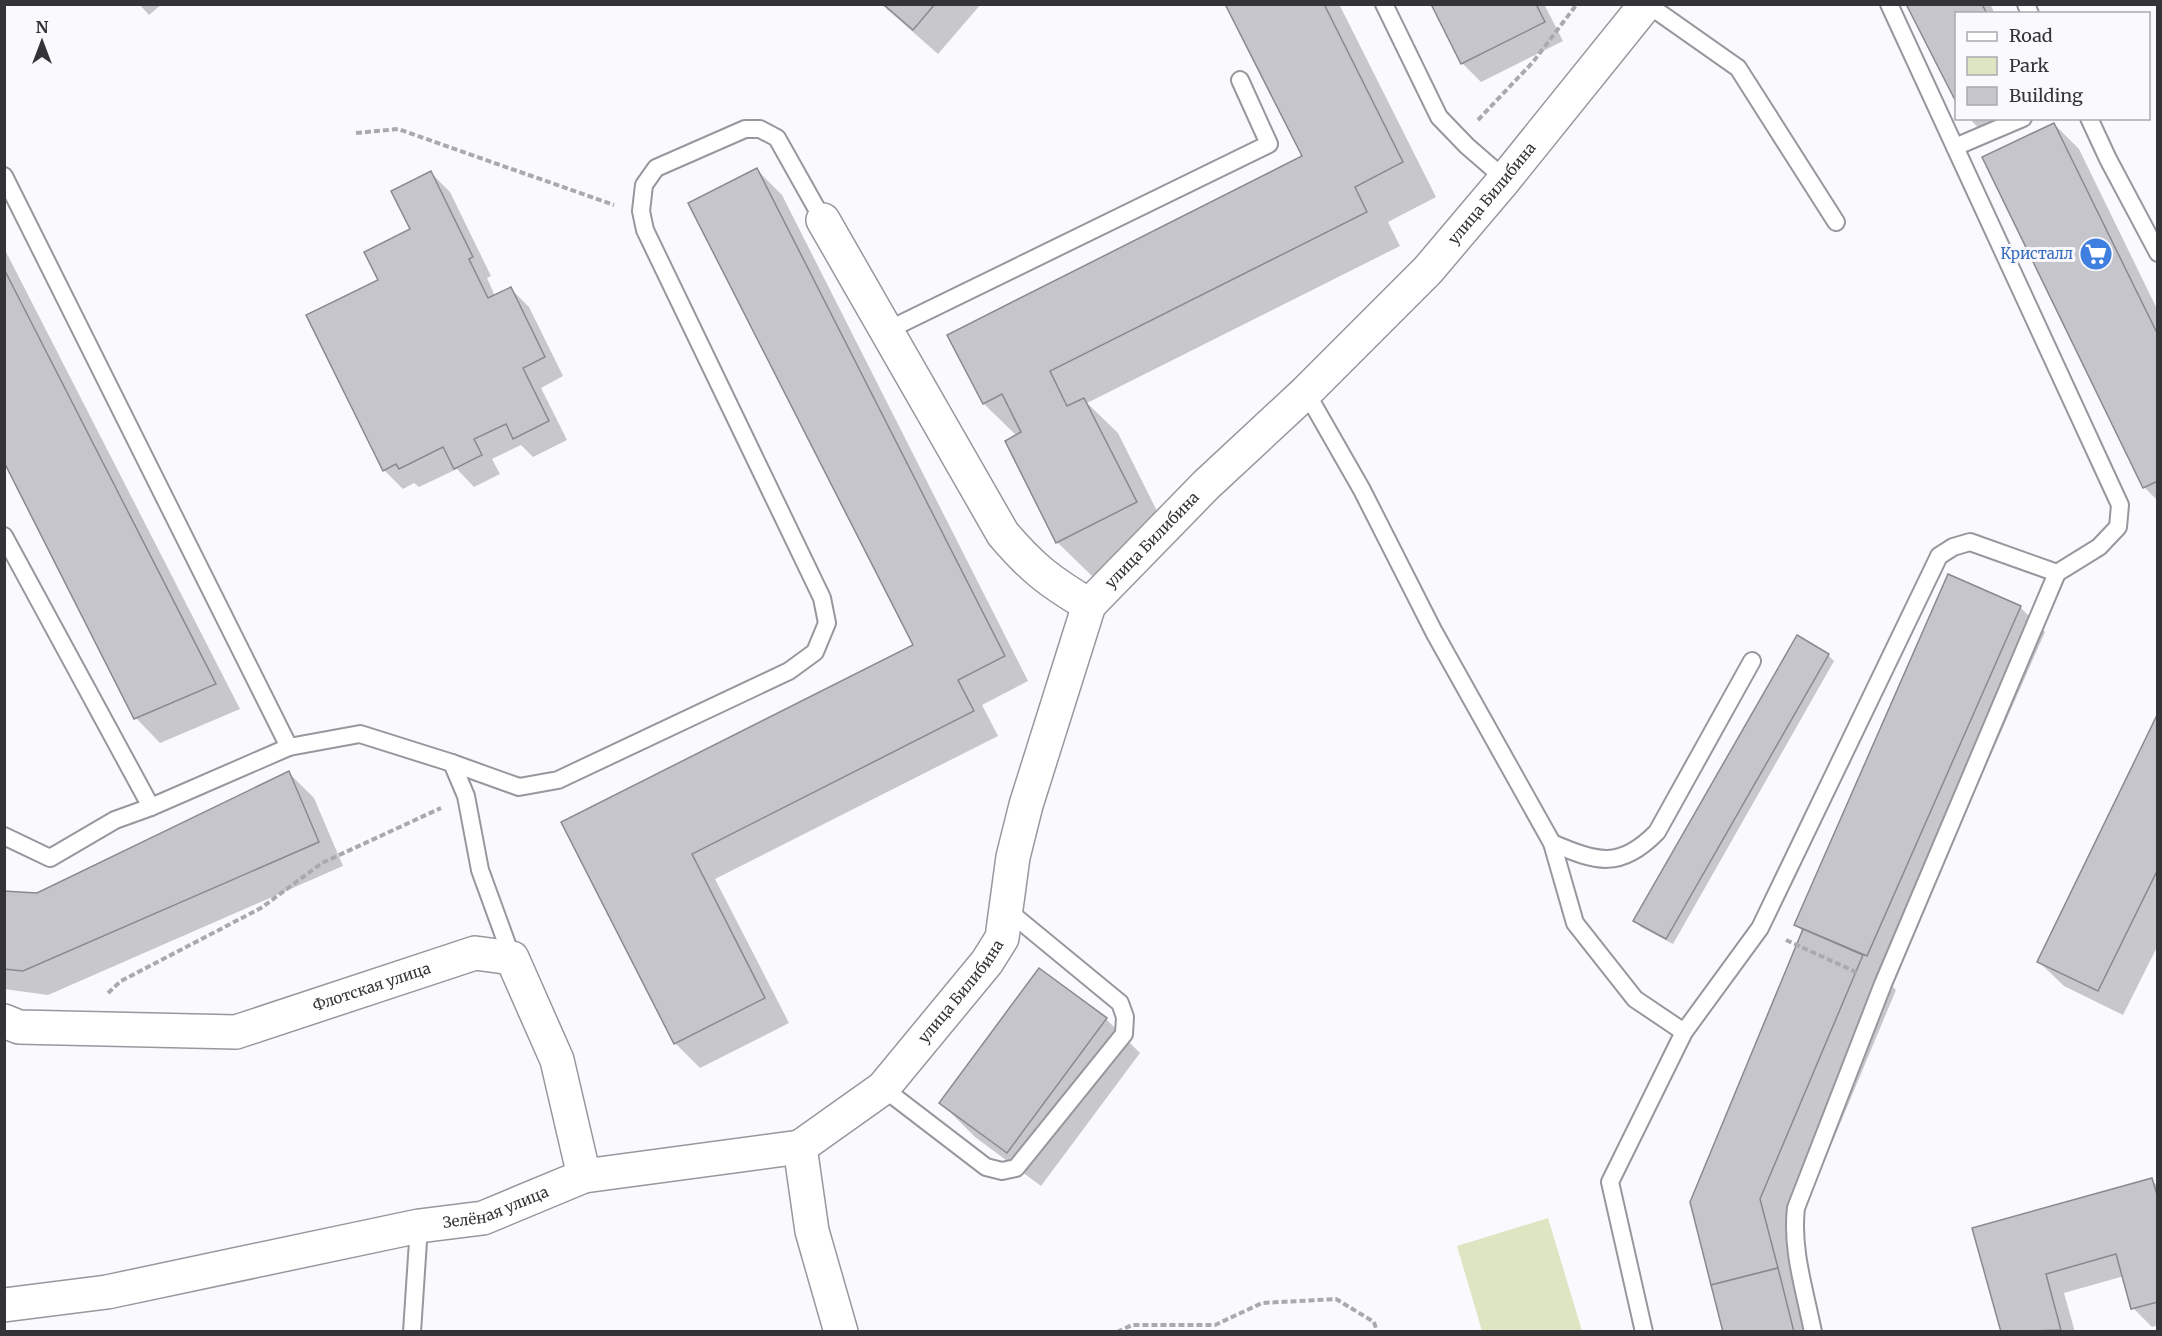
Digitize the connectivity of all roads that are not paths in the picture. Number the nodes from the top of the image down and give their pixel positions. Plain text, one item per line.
1 (1384, 4) edge
2 (1647, 4) edge
3 (1889, 4) edge
4 (1239, 80) dead end
5 (2018, 120) edge
6 (2091, 120) edge
7 (1955, 147) junction
8 (4, 176) edge
9 (1505, 179) junction
10 (823, 220) joint
11 (1836, 222) dead end
12 (2157, 253) edge
13 (886, 331) junction
14 (1306, 392) junction
15 (4, 536) edge
16 (2057, 573) junction
17 (1089, 605) junction
18 (1752, 661) dead end
19 (289, 747) junction
20 (452, 763) junction
21 (151, 807) junction
22 (4, 837) edge
23 (1552, 843) junction
24 (1007, 910) junction
25 (512, 958) junction
26 (4, 1021) edge
27 (1684, 1032) junction
28 (884, 1088) junction
29 (800, 1146) junction
30 (584, 1176) junction
31 (419, 1226) junction
32 (4, 1305) edge
33 (412, 1332) edge
34 (841, 1332) edge
35 (1644, 1332) edge
36 (1814, 1332) edge

1 - 9 lane
2 - 9 street, улица Билибина
2 - 11 lane
3 - 7 lane
4 - 13 lane
5 - 7 lane
6 - 12 lane
7 - 16 lane
8 - 19 lane
9 - 14 street, улица Билибина
10 - 13 street
10 - 20 lane
13 - 17 street
14 - 17 street, улица Билибина
14 - 23 lane
15 - 21 lane
16 - 27 lane
16 - 36 lane
17 - 24 street, улица Билибина
18 - 23 lane
19 - 20 lane
19 - 21 lane
20 - 25 lane
21 - 22 lane
23 - 27 lane
24 - 28 street, улица Билибина
24 - 28 lane
25 - 26 street, Флотская улица
25 - 30 street
27 - 35 lane
28 - 29 street, улица Билибина
29 - 30 street, Зелёная улица
29 - 34 street
30 - 31 street, Зелёная улица
31 - 32 street, Зелёная улица
31 - 33 lane

